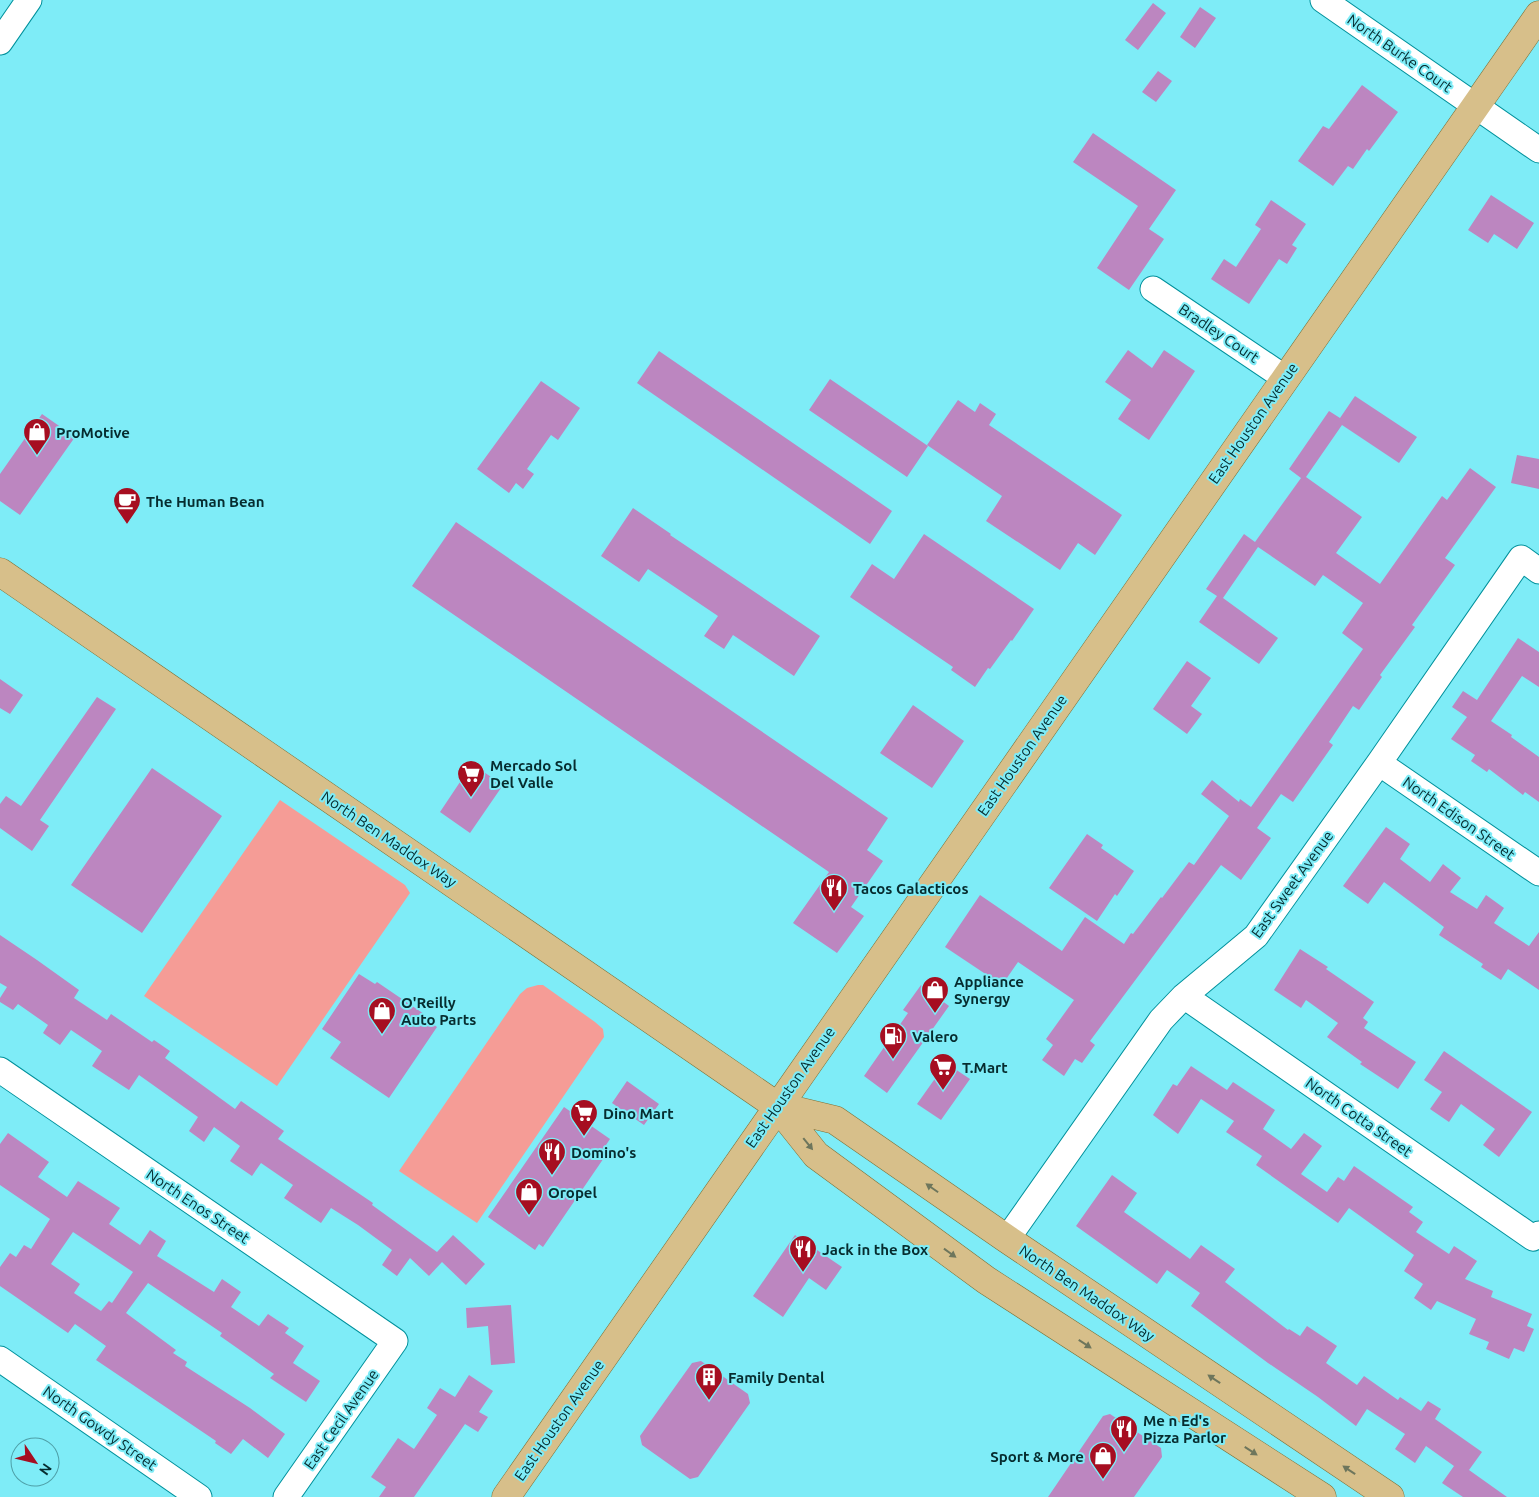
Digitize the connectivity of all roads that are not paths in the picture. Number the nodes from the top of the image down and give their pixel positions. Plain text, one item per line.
1 (29, 0) edge
2 (1323, 0) edge
3 (1539, 14) edge
4 (0, 42) edge
5 (1476, 105) junction
6 (1539, 150) edge
7 (1153, 289) dead end
8 (1285, 378) junction
9 (1530, 564) edge
10 (0, 572) edge
11 (1379, 763) junction
12 (1539, 873) edge
13 (1184, 996) junction
14 (0, 1070) edge
15 (777, 1106) junction
16 (1536, 1236) edge
17 (1007, 1240) junction
18 (395, 1341) joint
19 (0, 1359) edge
20 (199, 1497) edge
21 (286, 1497) edge
22 (506, 1497) edge
23 (1322, 1497) edge
24 (1390, 1497) edge

1 - 4 street
2 - 5 street, North Burke Court
3 - 5 main road, East Houston Avenue
5 - 6 street, North Burke Court
5 - 8 main road, East Houston Avenue
7 - 8 street, Bradley Court
8 - 15 main road, East Houston Avenue
9 - 11 street, East Sweet Avenue
10 - 15 main road, North Ben Maddox Way
11 - 12 street, North Edison Street
11 - 13 street, East Sweet Avenue
13 - 16 street, North Cotta Street
13 - 17 street, East Sweet Avenue
14 - 18 street, North Enos Street
17 -> 15 main road, North Ben Maddox Way
15 - 22 main road, East Houston Avenue
15 -> 23 main road, North Ben Maddox Way
24 -> 17 main road, North Ben Maddox Way
18 - 21 street, East Cecil Avenue
19 - 20 street, North Gowdy Street

